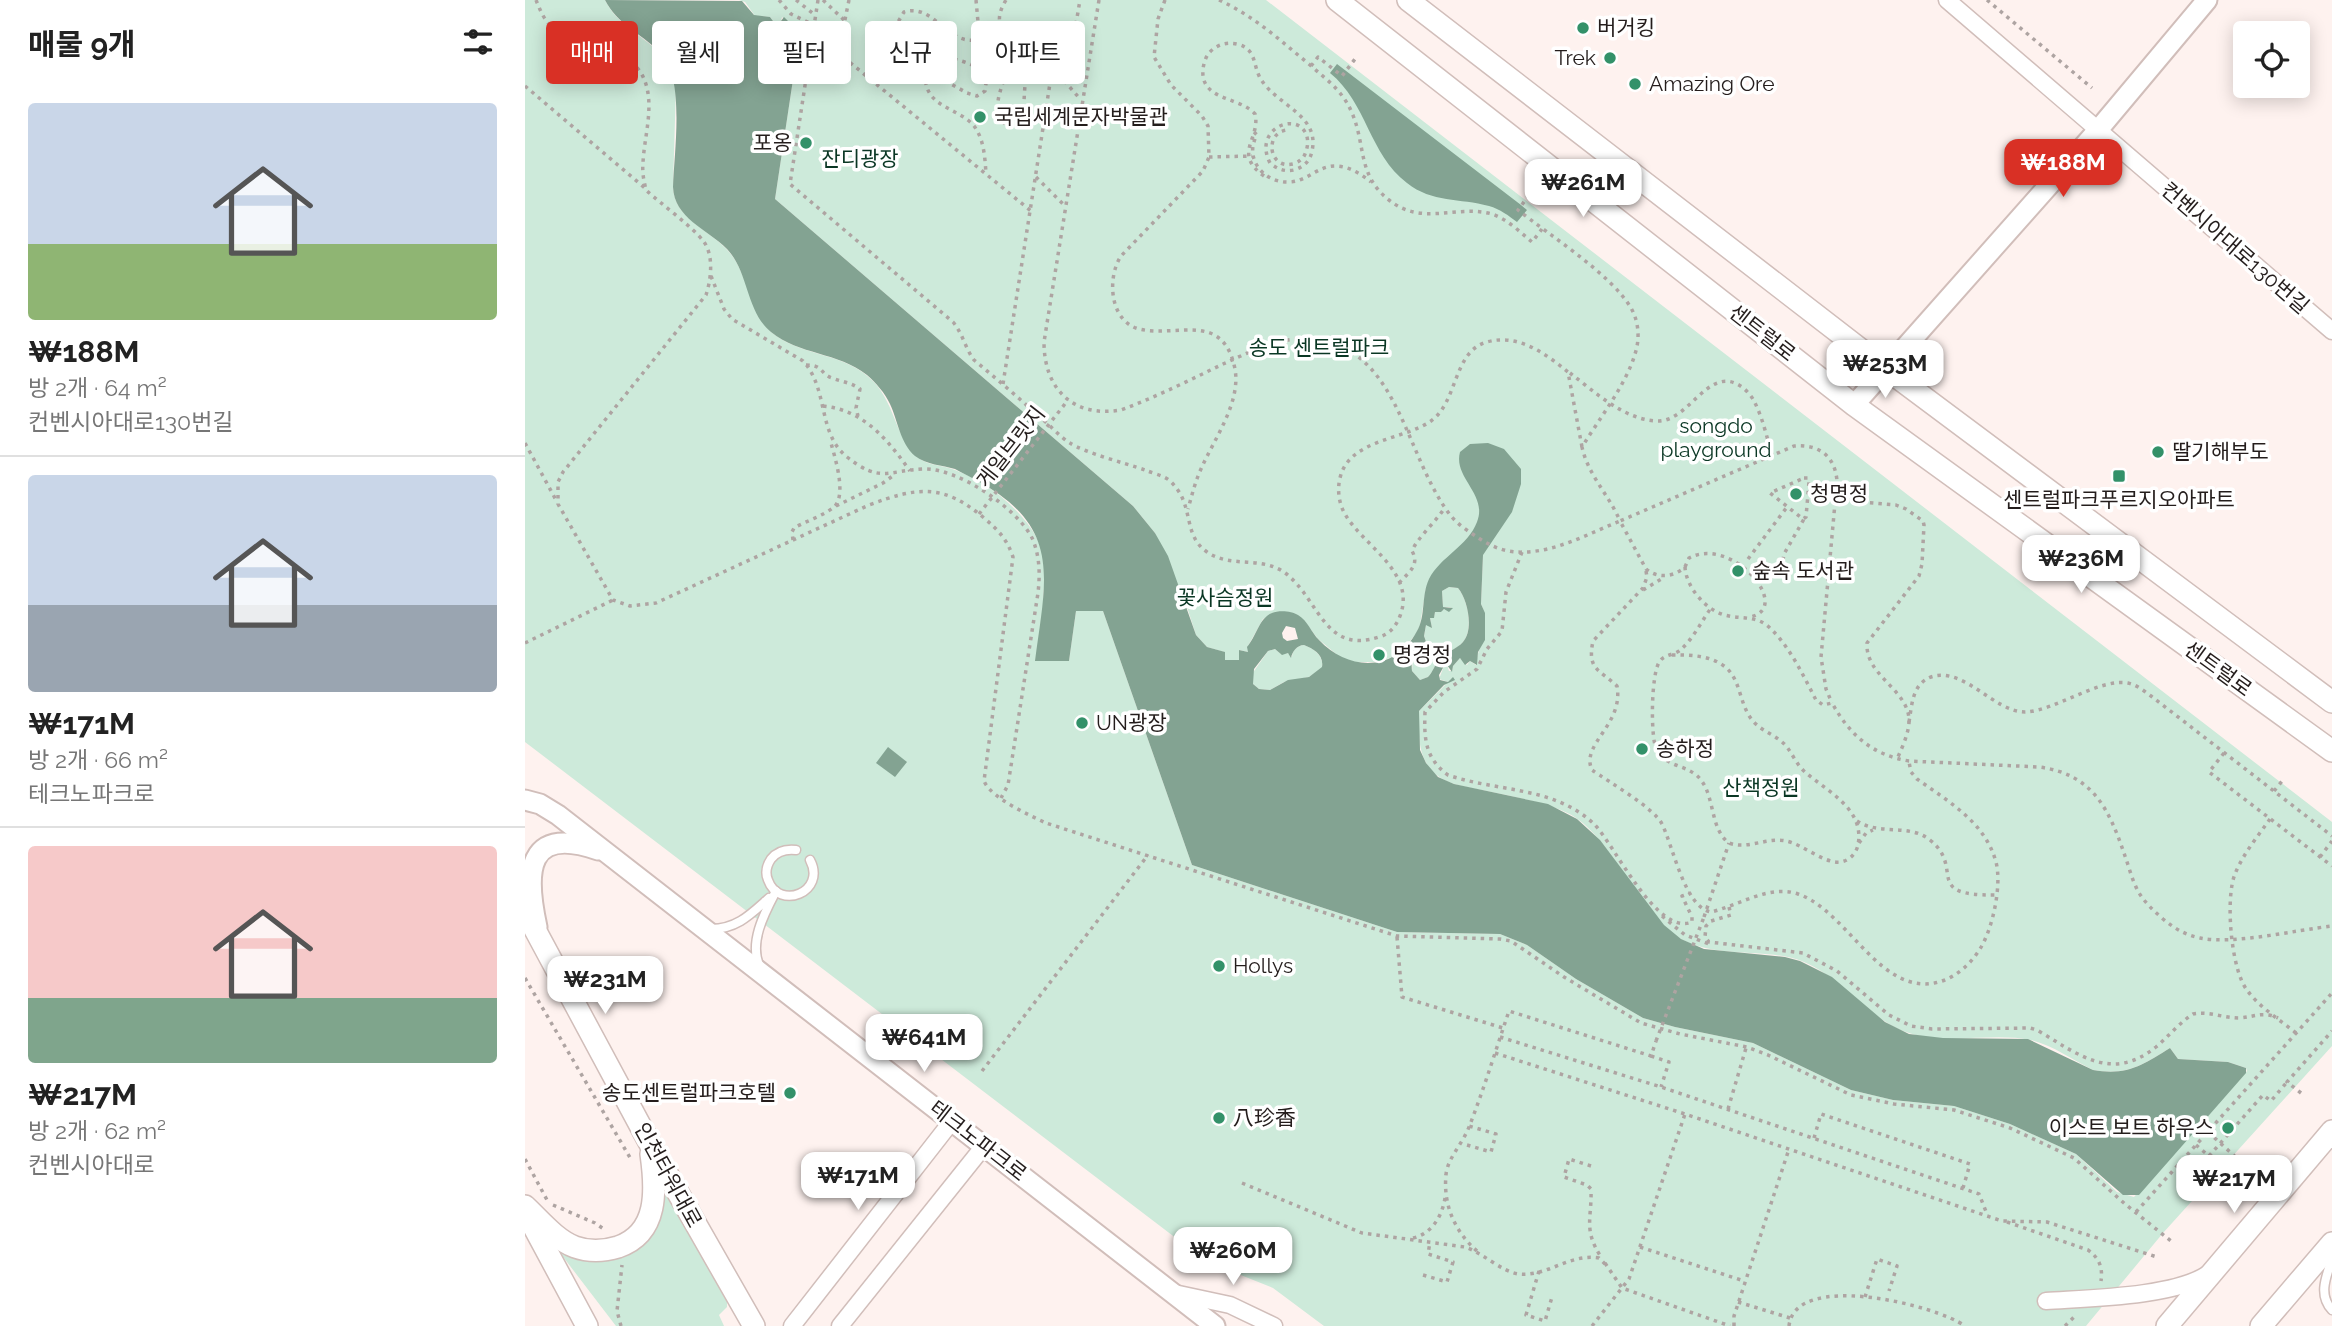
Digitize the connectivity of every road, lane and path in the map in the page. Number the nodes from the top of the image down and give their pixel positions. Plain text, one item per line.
1 (536, 0) edge
2 (779, 0) edge
3 (796, 0) edge
4 (818, 0) edge
5 (823, 0) edge
6 (849, 0) edge
7 (976, 0) edge
8 (1006, 0) edge
9 (1080, 0) edge
10 (1099, 0) edge
11 (1165, 0) edge
12 (1219, 0) edge
13 (1338, 0) edge
14 (1408, 0) edge
15 (1947, 0) edge
16 (1987, 0) edge
17 (2207, 0) edge
18 (815, 15) junction
19 (845, 20) junction
20 (806, 21) edge
21 (814, 21) edge
22 (999, 21) edge
23 (1076, 21) edge
24 (1355, 59) dead end
25 (1311, 66) junction
26 (805, 84) edge
27 (1002, 84) edge
28 (1025, 84) edge
29 (1051, 84) edge
30 (1067, 84) edge
31 (525, 86) edge
32 (2092, 88) dead end
33 (1083, 101) junction
34 (1290, 130) dead end
35 (2098, 130) junction
36 (1252, 156) junction
37 (1209, 157) junction
38 (986, 174) junction
39 (1036, 177) junction
40 (646, 190) junction
41 (1380, 192) junction
42 (1529, 195) dead end
43 (1065, 206) junction
44 (1031, 211) junction
45 (1542, 229) junction
46 (711, 275) junction
47 (2332, 331) edge
48 (1232, 360) junction
49 (807, 365) junction
50 (1886, 369) junction
51 (1568, 372) junction
52 (1003, 384) junction
53 (1068, 400) junction
54 (1609, 402) junction
55 (822, 405) junction
56 (1854, 405) junction
57 (859, 417) junction
58 (1406, 432) junction
59 (830, 437) junction
60 (525, 443) edge
61 (1582, 447) junction
62 (1772, 456) junction
63 (911, 471) junction
64 (896, 474) junction
65 (1836, 500) junction
66 (558, 504) junction
67 (1445, 508) junction
68 (1787, 508) junction
69 (831, 509) junction
70 (1188, 511) junction
71 (979, 514) junction
72 (1804, 519) junction
73 (1621, 521) junction
74 (793, 540) junction
75 (1522, 552) junction
76 (1748, 559) dead end
77 (1685, 567) junction
78 (1646, 569) junction
79 (1675, 573) junction
80 (1766, 577) dead end
81 (1399, 583) junction
82 (1637, 595) junction
83 (613, 600) junction
84 (1711, 608) junction
85 (1747, 618) junction
86 (1687, 642) junction
87 (525, 643) edge
88 (1672, 655) junction
89 (1695, 655) junction
90 (2332, 702) edge
91 (1832, 703) junction
92 (1909, 722) junction
93 (2332, 751) edge
94 (2224, 753) junction
95 (1897, 759) junction
96 (1909, 761) junction
97 (2283, 780) dead end
98 (2274, 791) junction
99 (1001, 798) junction
100 (525, 800) edge
101 (2270, 819) junction
102 (1855, 820) junction
103 (1879, 829) junction
104 (2332, 839) edge
105 (1729, 843) junction
106 (1858, 846) junction
107 (796, 850) dead end
108 (608, 853) junction
109 (1147, 855) junction
110 (2320, 857) junction
111 (810, 860) dead end
112 (2332, 866) edge
113 (776, 891) junction
114 (1690, 893) junction
115 (1996, 895) junction
116 (1729, 907) junction
117 (1656, 909) junction
118 (525, 911) edge
119 (1706, 912) junction
120 (2332, 926) edge
121 (702, 927) junction
122 (1397, 936) junction
123 (540, 938) junction
124 (2232, 939) junction
125 (1727, 945) junction
126 (765, 975) junction
127 (525, 978) edge
128 (2332, 993) edge
129 (2278, 1018) junction
130 (1503, 1028) junction
131 (2332, 1031) edge
132 (2296, 1033) junction
133 (1500, 1037) junction
134 (1747, 1047) junction
135 (1495, 1053) junction
136 (1651, 1056) junction
137 (982, 1071) dead end
138 (2287, 1082) junction
139 (1661, 1087) junction
140 (2301, 1093) dead end
141 (1728, 1109) junction
142 (1685, 1114) junction
143 (952, 1121) junction
144 (1469, 1126) junction
145 (2332, 1130) edge
146 (2208, 1132) junction
147 (1814, 1138) junction
148 (649, 1142) junction
149 (2221, 1143) junction
150 (1467, 1145) dead end
151 (2196, 1145) junction
152 (984, 1146) junction
153 (1789, 1149) junction
154 (525, 1159) edge
155 (2240, 1161) dead end
156 (635, 1165) dead end
157 (1591, 1166) dead end
158 (1242, 1183) dead end
159 (1963, 1188) junction
160 (1446, 1192) junction
161 (525, 1208) edge
162 (2136, 1212) junction
163 (1988, 1216) junction
164 (2002, 1221) junction
165 (609, 1233) dead end
166 (1398, 1238) junction
167 (2171, 1241) dead end
168 (1430, 1242) junction
169 (2332, 1243) edge
170 (1640, 1247) junction
171 (1477, 1251) junction
172 (2157, 1257) dead end
173 (2332, 1259) edge
174 (621, 1261) dead end
175 (1605, 1264) junction
176 (2216, 1268) junction
177 (1539, 1270) junction
178 (1423, 1275) dead end
179 (1745, 1281) junction
180 (1622, 1288) junction
181 (1889, 1291) dead end
182 (1173, 1293) junction
183 (1552, 1297) dead end
184 (1865, 1297) junction
185 (2090, 1298) junction
186 (2046, 1301) dead end
187 (1738, 1302) junction
188 (2331, 1310) edge
189 (1790, 1318) junction
190 (587, 1326) edge
191 (621, 1326) edge
192 (754, 1326) edge
193 (792, 1326) edge
194 (840, 1326) edge
195 (1215, 1326) edge
196 (1274, 1326) edge
197 (1592, 1326) edge
198 (1732, 1326) edge
199 (1789, 1326) edge
200 (1965, 1326) edge
201 (2065, 1326) edge
202 (2167, 1326) edge
203 (2261, 1326) edge

1 - 40 path
2 - 20 path
3 - 18 path
4 - 18 path
5 - 19 path
6 - 19 path
7 - 38 path
8 - 22 path
9 - 23 path
10 - 33 path
11 - 37 path
12 - 25 path
13 - 56 main road, 센트럴로
14 - 50 main road, 센트럴로
15 - 35 street, 컨벤시아대로130번길
16 - 32 path
17 - 35 street
18 - 21 path
19 - 38 path
24 - 25 path
25 - 41 path
26 - 52 path
27 - 28 path
29 - 39 path
30 - 33 path
31 - 40 path
33 - 43 path
34 - 36 path
35 - 47 street, 컨벤시아대로130번길
35 - 50 street
36 - 37 path
36 - 41 path
37 - 48 path
38 - 44 path
39 - 43 path
39 - 44 path
40 - 46 path
41 - 45 path
42 - 45 path
43 - 53 path
44 - 52 path
45 - 54 path
46 - 49 path
46 - 66 path
48 - 53 path
48 - 58 path
48 - 70 path
49 - 55 path
49 - 57 path
50 - 56 street
50 - 90 main road, 센트럴로
51 - 54 path
51 - 58 path
51 - 61 path
52 - 70 path
53 - 71 path, 게일브릿지, bridge
54 - 61 path
54 - 62 path
55 - 57 path
55 - 59 path
56 - 93 main road, 센트럴로
57 - 63 path
58 - 67 path
58 - 81 path
59 - 64 path
59 - 69 path
60 - 66 path
61 - 73 path
62 - 65 path
62 - 73 path
63 - 64 path
63 - 99 path
64 - 69 path
65 - 91 path
65 - 92 path
66 - 83 path
67 - 75 path
67 - 81 path
68 - 72 path
68 - 72 path
68 - 76 path
69 - 74 path
70 - 81 path
71 - 74 path
71 - 99 path
72 - 80 path
73 - 75 path
73 - 78 path
74 - 83 path
75 - 117 path
77 - 79 path
77 - 84 path
77 - 85 path
78 - 79 path
78 - 82 path
79 - 82 path
82 - 114 path
83 - 87 path
84 - 85 path
84 - 86 path
85 - 91 path
86 - 88 path
86 - 89 path
88 - 89 path
88 - 105 path
89 - 102 path
91 - 95 path
92 - 94 path
92 - 95 path
94 - 98 path
94 - 101 path
95 - 96 path
96 - 115 path
96 - 124 path
97 - 98 path
98 - 104 path
99 - 109 path
100 - 108 street, 테크노파크로
101 - 110 path
101 - 124 path
102 - 103 path
102 - 106 path
103 - 106 path
103 - 115 path
104 - 110 path
105 - 106 path
105 - 119 path
107 - 113 lane
108 - 121 street, 테크노파크로
108 - 123 street, 테크노파크로
109 - 122 path
109 - 137 path
110 - 112 path
111 - 113 lane
113 - 121 lane
113 - 126 lane
114 - 117 path
114 - 119 path
115 - 116 path
116 - 119 path
116 - 125 path
117 - 125 path
118 - 123 main road, 인천타워대로
119 - 136 path, bridge
120 - 124 path
121 - 126 street, 테크노파크로
122 - 130 path
122 - 134 path
123 - 148 main road, 인천타워대로
124 - 129 path
125 - 129 path
126 - 143 street, 테크노파크로
127 - 156 path
128 - 132 path
129 - 132 path
130 - 133 path
130 - 136 path
131 - 138 path
132 - 146 path
133 - 135 path
133 - 139 path
134 - 141 path
134 - 162 path
135 - 142 path
135 - 144 path
136 - 139 path
138 - 140 path
138 - 149 path
139 - 141 path
141 - 147 path
142 - 153 path
142 - 170 path
143 - 152 street, 테크노파크로
143 - 193 street
144 - 150 path
144 - 160 path
145 - 176 main road
146 - 149 path
146 - 151 path
147 - 159 path
147 - 159 path
148 - 161 main road
148 - 192 main road, 인천타워대로
149 - 151 path
149 - 155 path
151 - 162 path
152 - 182 street, 테크노파크로
152 - 194 street
153 - 163 path
153 - 179 path
154 - 165 path
157 - 175 path
158 - 166 path
159 - 163 path
160 - 166 path
160 - 171 path
161 - 190 main road
162 - 167 path
163 - 164 path
164 - 172 path
164 - 185 path
166 - 168 path
168 - 171 path
168 - 178 path
169 - 203 main road
170 - 179 path
170 - 180 path
171 - 177 path
173 - 188 lane
174 - 191 path
175 - 177 path
175 - 180 path
176 - 185 street
176 - 202 main road
177 - 183 path
179 - 187 path
180 - 197 path
180 - 198 path
181 - 184 path
182 - 195 street, 테크노파크로
182 - 196 street
184 - 189 path
184 - 200 path
185 - 186 street
185 - 201 path
187 - 189 path
187 - 198 path
189 - 199 path

